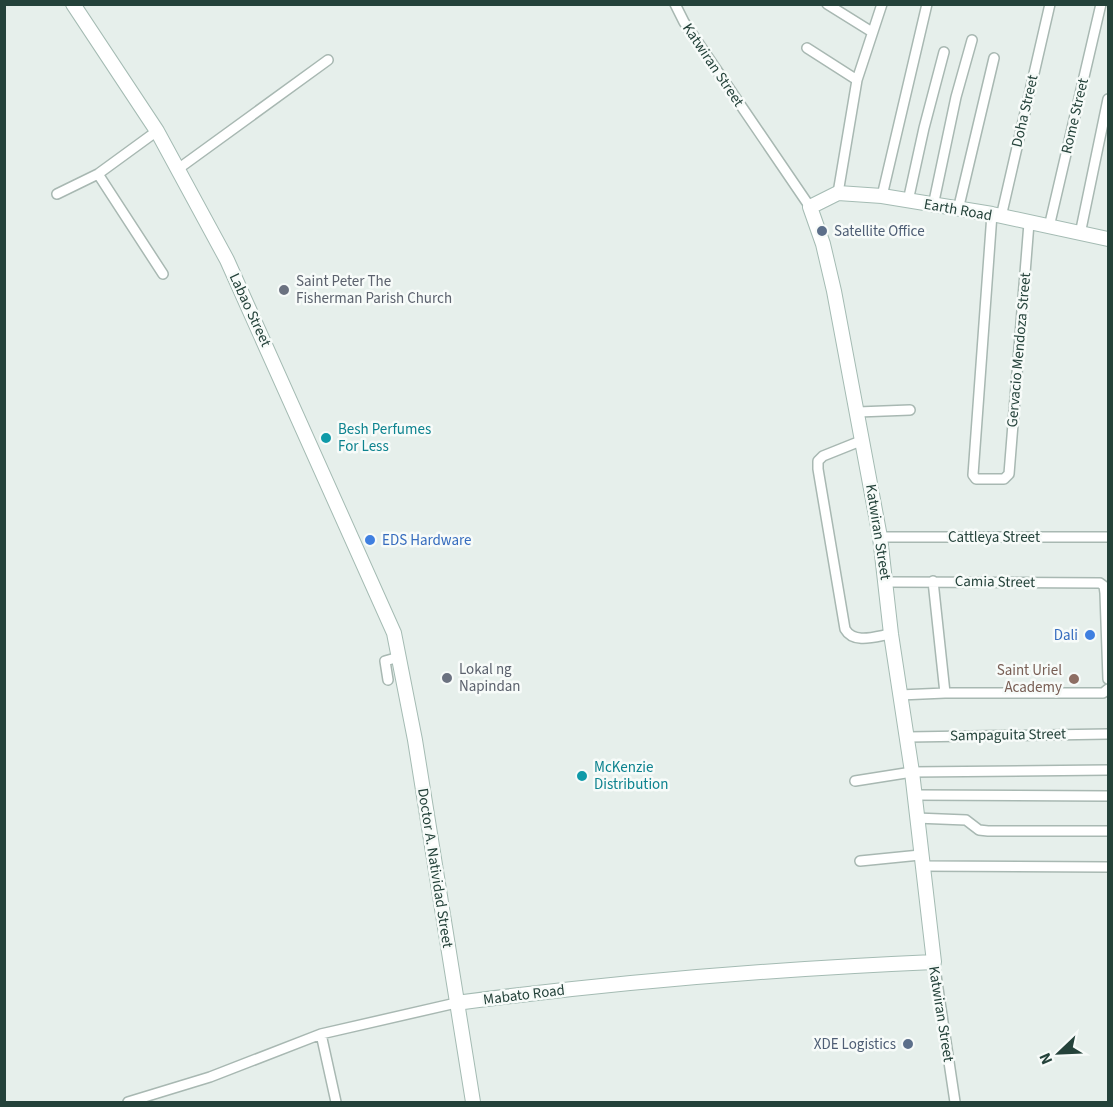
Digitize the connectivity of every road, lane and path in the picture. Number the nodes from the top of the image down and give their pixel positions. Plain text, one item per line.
1 (73, 4) edge
2 (675, 4) edge
3 (827, 4) edge
4 (882, 4) edge
5 (927, 4) edge
6 (1050, 4) edge
7 (1101, 4) edge
8 (872, 32) junction
9 (972, 39) dead end
10 (807, 48) dead end
11 (944, 52) dead end
12 (994, 58) dead end
13 (328, 60) dead end
14 (857, 80) junction
15 (1108, 99) edge
16 (157, 131) junction
17 (178, 169) junction
18 (98, 174) junction
19 (838, 193) junction
20 (57, 194) dead end
21 (882, 196) junction
22 (908, 201) junction
23 (933, 206) junction
24 (810, 207) junction
25 (958, 210) junction
26 (996, 216) junction
27 (1029, 223) junction
28 (1049, 227) junction
29 (1080, 234) junction
30 (1108, 239) edge
31 (163, 274) dead end
32 (910, 410) dead end
33 (858, 412) junction
34 (863, 440) junction
35 (1008, 477) joint
36 (880, 537) junction
37 (1108, 537) edge
38 (933, 581) junction
39 (886, 582) junction
40 (394, 633) joint
41 (891, 634) junction
42 (399, 657) junction
43 (1108, 679) edge
44 (388, 680) dead end
45 (1108, 690) edge
46 (945, 693) junction
47 (900, 695) junction
48 (1108, 734) edge
49 (908, 737) junction
50 (1108, 770) edge
51 (912, 772) junction
52 (855, 781) dead end
53 (914, 795) junction
54 (1108, 796) edge
55 (916, 818) junction
56 (1108, 831) edge
57 (921, 860) junction
58 (860, 861) dead end
59 (1108, 867) edge
60 (934, 962) junction
61 (456, 1004) junction
62 (321, 1034) junction
63 (129, 1102) edge
64 (336, 1102) edge
65 (473, 1102) edge
66 (955, 1102) edge

1 - 16 street, Labao Street
2 - 24 street, Katwiran Street
3 - 8 street
4 - 8 street
5 - 21 street
6 - 26 street, Doha Street
7 - 28 street, Rome Street
8 - 14 street
9 - 23 street
10 - 14 street
11 - 22 street
12 - 25 street
13 - 17 street
14 - 19 street
15 - 29 street
16 - 17 street, Labao Street
16 - 18 street
17 - 40 street, Labao Street
18 - 20 street
18 - 31 street
19 - 21 street, Earth Road
19 - 24 street
21 - 22 street, Earth Road
22 - 23 street, Earth Road
23 - 25 street, Earth Road
24 - 33 street, Katwiran Street
25 - 26 street, Earth Road
26 - 27 street, Earth Road
26 - 35 street, Doha Street
27 - 28 street, Earth Road
27 - 35 street, Gervacio Mendoza Street
28 - 29 street, Earth Road
29 - 30 street, Earth Road
32 - 33 street
33 - 34 street, Katwiran Street
34 - 36 street, Katwiran Street
34 - 41 street
36 - 37 street, Cattleya Street
36 - 39 street, Katwiran Street
38 - 39 street, Camia Street
38 - 43 street, Camia Street
38 - 46 street
39 - 41 street, Katwiran Street
40 - 42 street, Doctor A. Natividad Street
41 - 47 street, Katwiran Street
42 - 44 street
42 - 61 street, Doctor A. Natividad Street
45 - 46 street
46 - 47 street
47 - 49 street, Katwiran Street
48 - 49 street, Sampaguita Street
49 - 51 street, Katwiran Street
50 - 51 street
51 - 52 street
51 - 53 street, Katwiran Street
53 - 54 street
53 - 55 street, Katwiran Street
55 - 56 street
55 - 57 street, Katwiran Street
57 - 58 street
57 - 59 street
57 - 60 street, Katwiran Street
60 - 61 street, Mabato Road
60 - 66 street, Katwiran Street
61 - 62 street, Mabato Road
61 - 65 street, Doctor A. Natividad Street
62 - 63 street, Mabato Road
62 - 64 street

